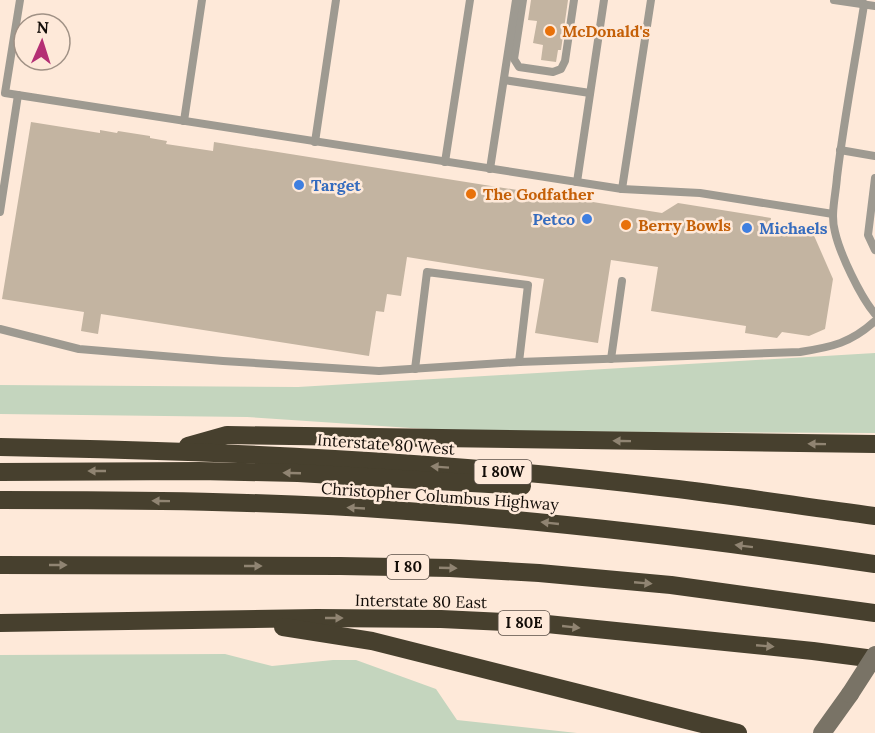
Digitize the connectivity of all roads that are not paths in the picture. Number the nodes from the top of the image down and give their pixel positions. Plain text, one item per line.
1 (20, 0) edge
2 (202, 0) edge
3 (336, 0) edge
4 (470, 0) edge
5 (516, 0) edge
6 (524, 0) edge
7 (574, 0) edge
8 (604, 0) edge
9 (651, 0) edge
10 (834, 0) edge
11 (863, 2) edge
12 (875, 6) edge
13 (504, 80) junction
14 (590, 93) junction
15 (18, 95) junction
16 (184, 121) junction
17 (315, 142) junction
18 (840, 150) junction
19 (875, 156) edge
20 (445, 162) junction
21 (490, 169) junction
22 (875, 178) edge
23 (577, 182) junction
24 (622, 189) junction
25 (0, 212) edge
26 (833, 214) junction
27 (875, 250) edge
28 (622, 281) dead end
29 (875, 314) edge
30 (875, 321) edge
31 (0, 329) edge
32 (611, 359) junction
33 (519, 362) junction
34 (415, 369) junction
35 (875, 444) edge
36 (0, 447) edge
37 (174, 450) junction
38 (0, 472) edge
39 (0, 500) edge
40 (832, 510) junction
41 (875, 516) edge
42 (875, 564) edge
43 (0, 565) edge
44 (875, 614) edge
45 (234, 620) junction
46 (0, 623) edge
47 (875, 655) edge
48 (875, 660) edge
49 (738, 733) edge
50 (744, 733) edge
51 (755, 733) edge
52 (822, 733) edge

1 - 15 lane
2 - 16 lane
3 - 17 lane
4 - 20 lane
5 - 13 lane
6 - 7 lane
8 - 14 lane
9 - 24 lane
10 - 11 lane
11 - 12 lane
11 - 18 lane
13 - 14 lane
13 - 21 lane
14 - 23 lane
15 - 16 lane
15 - 25 lane
16 - 17 lane
17 - 20 lane
18 - 19 lane
18 - 26 lane
20 - 21 lane
21 - 23 lane
22 - 27 lane
23 - 24 lane
24 - 26 lane
26 - 29 lane
28 - 32 lane
30 - 32 lane
31 - 34 lane
32 - 33 lane
33 - 34 lane
33 - 34 lane
35 -> 37 highway
36 - 37 highway, Interstate 80 West / I 80W
40 -> 37 highway, Interstate 80 West / I 80W
40 -> 38 highway
42 -> 39 highway, Christopher Columbus Highway
40 - 41 highway, Interstate 80 West / I 80W
43 -> 44 highway, I 80
45 - 46 highway, Interstate 80 East / I 80E
45 -> 48 highway, Interstate 80 East / I 80E
45 - 49 highway
47 - 52 main road, bridge
50 - 51 highway

